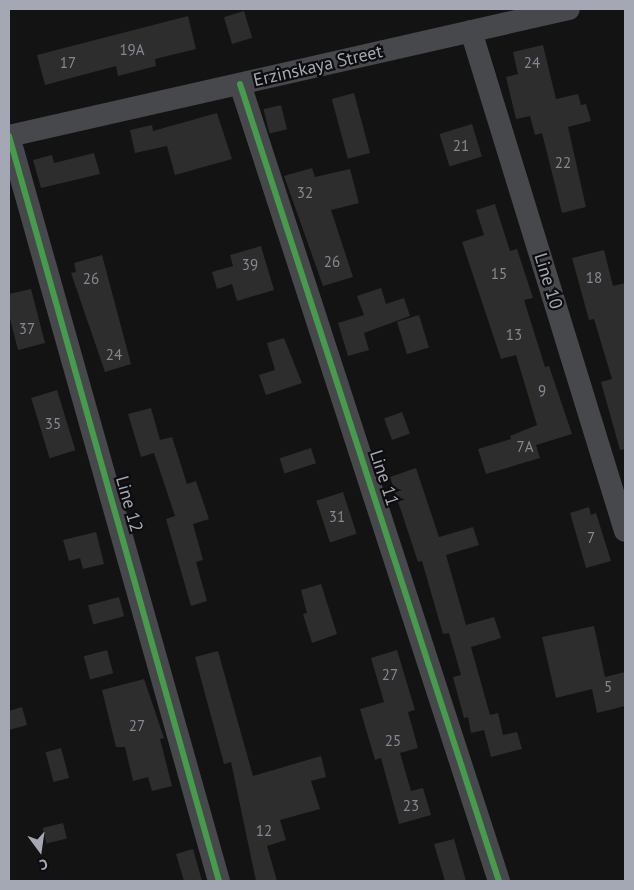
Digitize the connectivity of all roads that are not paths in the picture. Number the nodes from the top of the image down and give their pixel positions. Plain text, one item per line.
1 (569, 9) edge
2 (471, 31) junction
3 (240, 84) junction
4 (9, 136) edge
5 (625, 531) edge
6 (219, 881) edge
7 (499, 881) edge

1 - 2 street, Erzinskaya Street
2 - 3 street, Erzinskaya Street
2 - 5 street, Line 10
3 - 4 street, Erzinskaya Street
3 - 7 street, Line 11
4 - 6 street, Line 12

